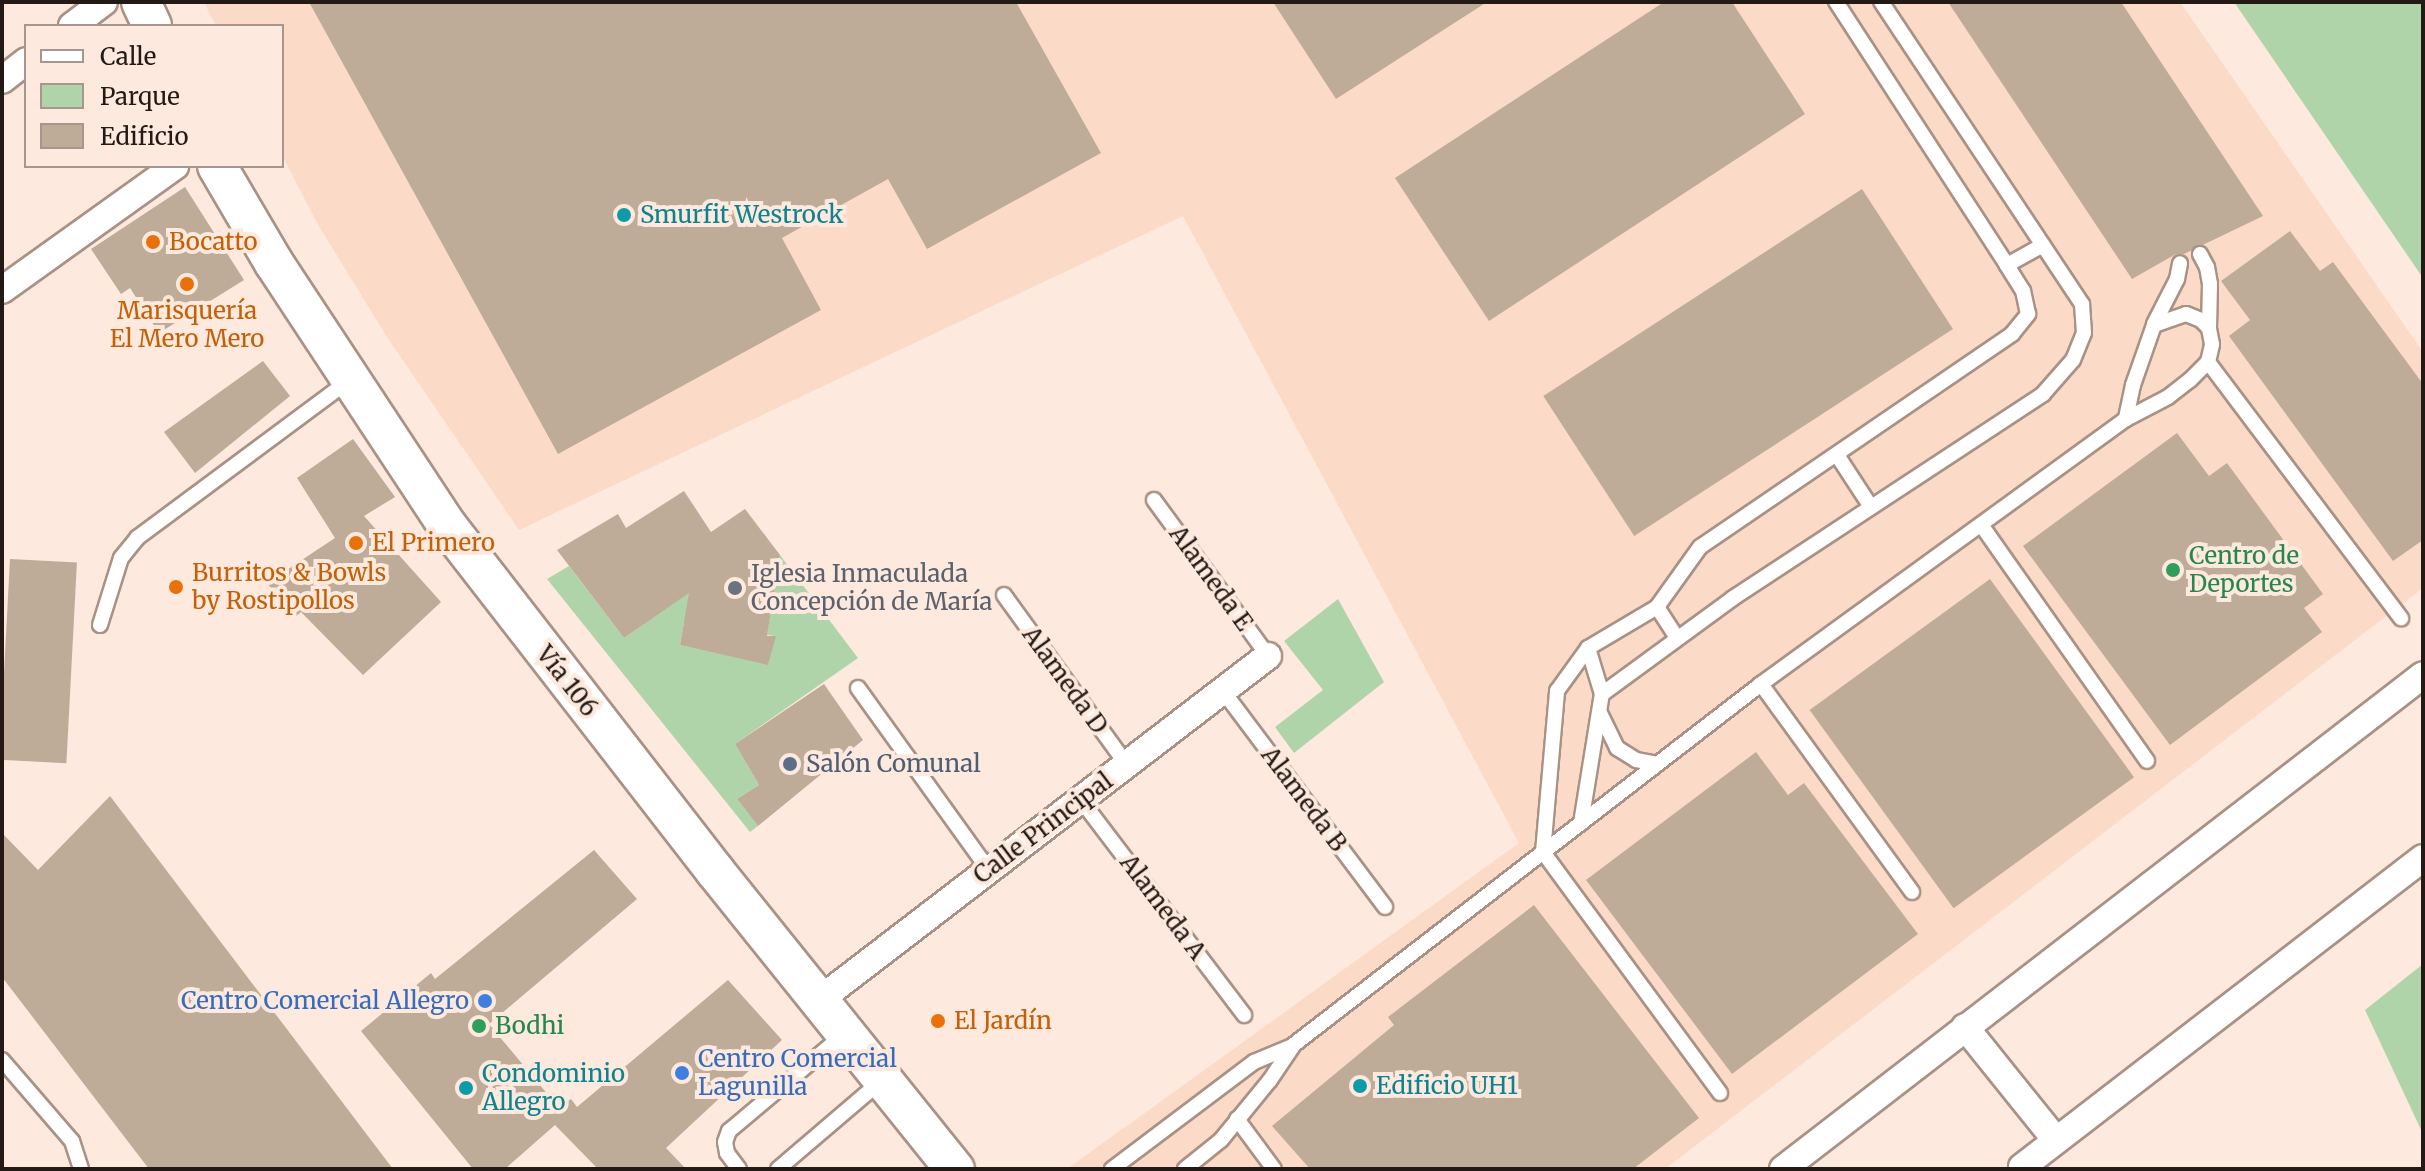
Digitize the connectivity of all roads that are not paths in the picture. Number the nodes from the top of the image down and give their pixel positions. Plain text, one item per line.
1 (104, 2) edge
2 (141, 2) edge
3 (1836, 2) edge
4 (1881, 2) edge
5 (75, 24) edge
6 (151, 24) edge
7 (24, 63) edge
8 (2, 80) edge
9 (172, 168) edge
10 (218, 168) edge
11 (2043, 245) junction
12 (2200, 254) dead end
13 (2180, 263) dead end
14 (2007, 265) junction
15 (2, 290) edge
16 (2154, 325) junction
17 (2209, 328) junction
18 (2208, 362) junction
19 (351, 379) junction
20 (2126, 419) junction
21 (1837, 455) junction
22 (1154, 500) dead end
23 (1871, 507) junction
24 (1982, 526) junction
25 (1004, 595) dead end
26 (1657, 607) junction
27 (2401, 618) dead end
28 (100, 625) dead end
29 (1677, 638) junction
30 (1588, 648) junction
31 (1268, 656) joint
32 (2423, 675) edge
33 (1761, 684) junction
34 (858, 688) dead end
35 (1223, 691) junction
36 (1602, 694) junction
37 (1599, 711) junction
38 (2147, 761) dead end
39 (1658, 764) junction
40 (1127, 765) junction
41 (1081, 800) junction
42 (1581, 823) junction
43 (1543, 852) junction
44 (2423, 858) edge
45 (989, 870) junction
46 (1912, 892) dead end
47 (1385, 907) dead end
48 (818, 1001) junction
49 (1244, 1015) dead end
50 (1965, 1027) junction
51 (844, 1034) junction
52 (1292, 1046) junction
53 (2, 1060) edge
54 (881, 1080) junction
55 (1720, 1093) dead end
56 (1237, 1119) junction
57 (2056, 1140) junction
58 (2022, 1167) dead end
59 (81, 1169) edge
60 (739, 1169) edge
61 (778, 1169) edge
62 (955, 1169) edge
63 (1112, 1169) edge
64 (1185, 1169) edge
65 (1274, 1169) edge
66 (1783, 1169) edge

1 - 5 street
2 - 6 main road
3 - 14 lane
4 - 11 lane
7 - 8 street
9 - 15 street
10 - 19 main road, Vía 106
11 - 14 lane
11 - 23 lane
12 - 17 lane
13 - 16 lane
14 - 21 lane
16 - 17 lane
16 - 20 lane
17 - 18 lane
18 - 20 lane
18 - 27 lane
19 - 28 lane
19 - 48 main road, Vía 106
20 - 24 lane
21 - 23 lane
21 - 26 lane
22 - 31 lane, Alameda E
23 - 29 lane
24 - 33 lane
24 - 38 lane
25 - 40 lane, Alameda D
26 - 29 lane
26 - 30 lane
29 - 36 lane
30 - 36 lane
30 - 43 lane
31 - 35 street, Calle Principal
32 - 50 street
33 - 39 lane
33 - 46 lane
34 - 45 lane
35 - 40 street, Calle Principal
35 - 47 lane, Alameda B
36 - 37 lane
37 - 39 lane
37 - 42 lane
39 - 42 lane
40 - 41 street, Calle Principal
41 - 45 street, Calle Principal
41 - 49 lane, Alameda A
42 - 43 lane
43 - 52 lane
43 - 55 lane
44 - 57 street
45 - 48 street, Calle Principal
48 - 51 main road, Vía 106
50 - 57 street
50 - 66 street
51 - 54 main road, Vía 106
51 - 60 lane
52 - 56 lane
52 - 63 lane
53 - 59 lane
54 - 61 lane
54 - 62 main road, Vía 106
56 - 64 lane
56 - 65 lane
57 - 58 street

